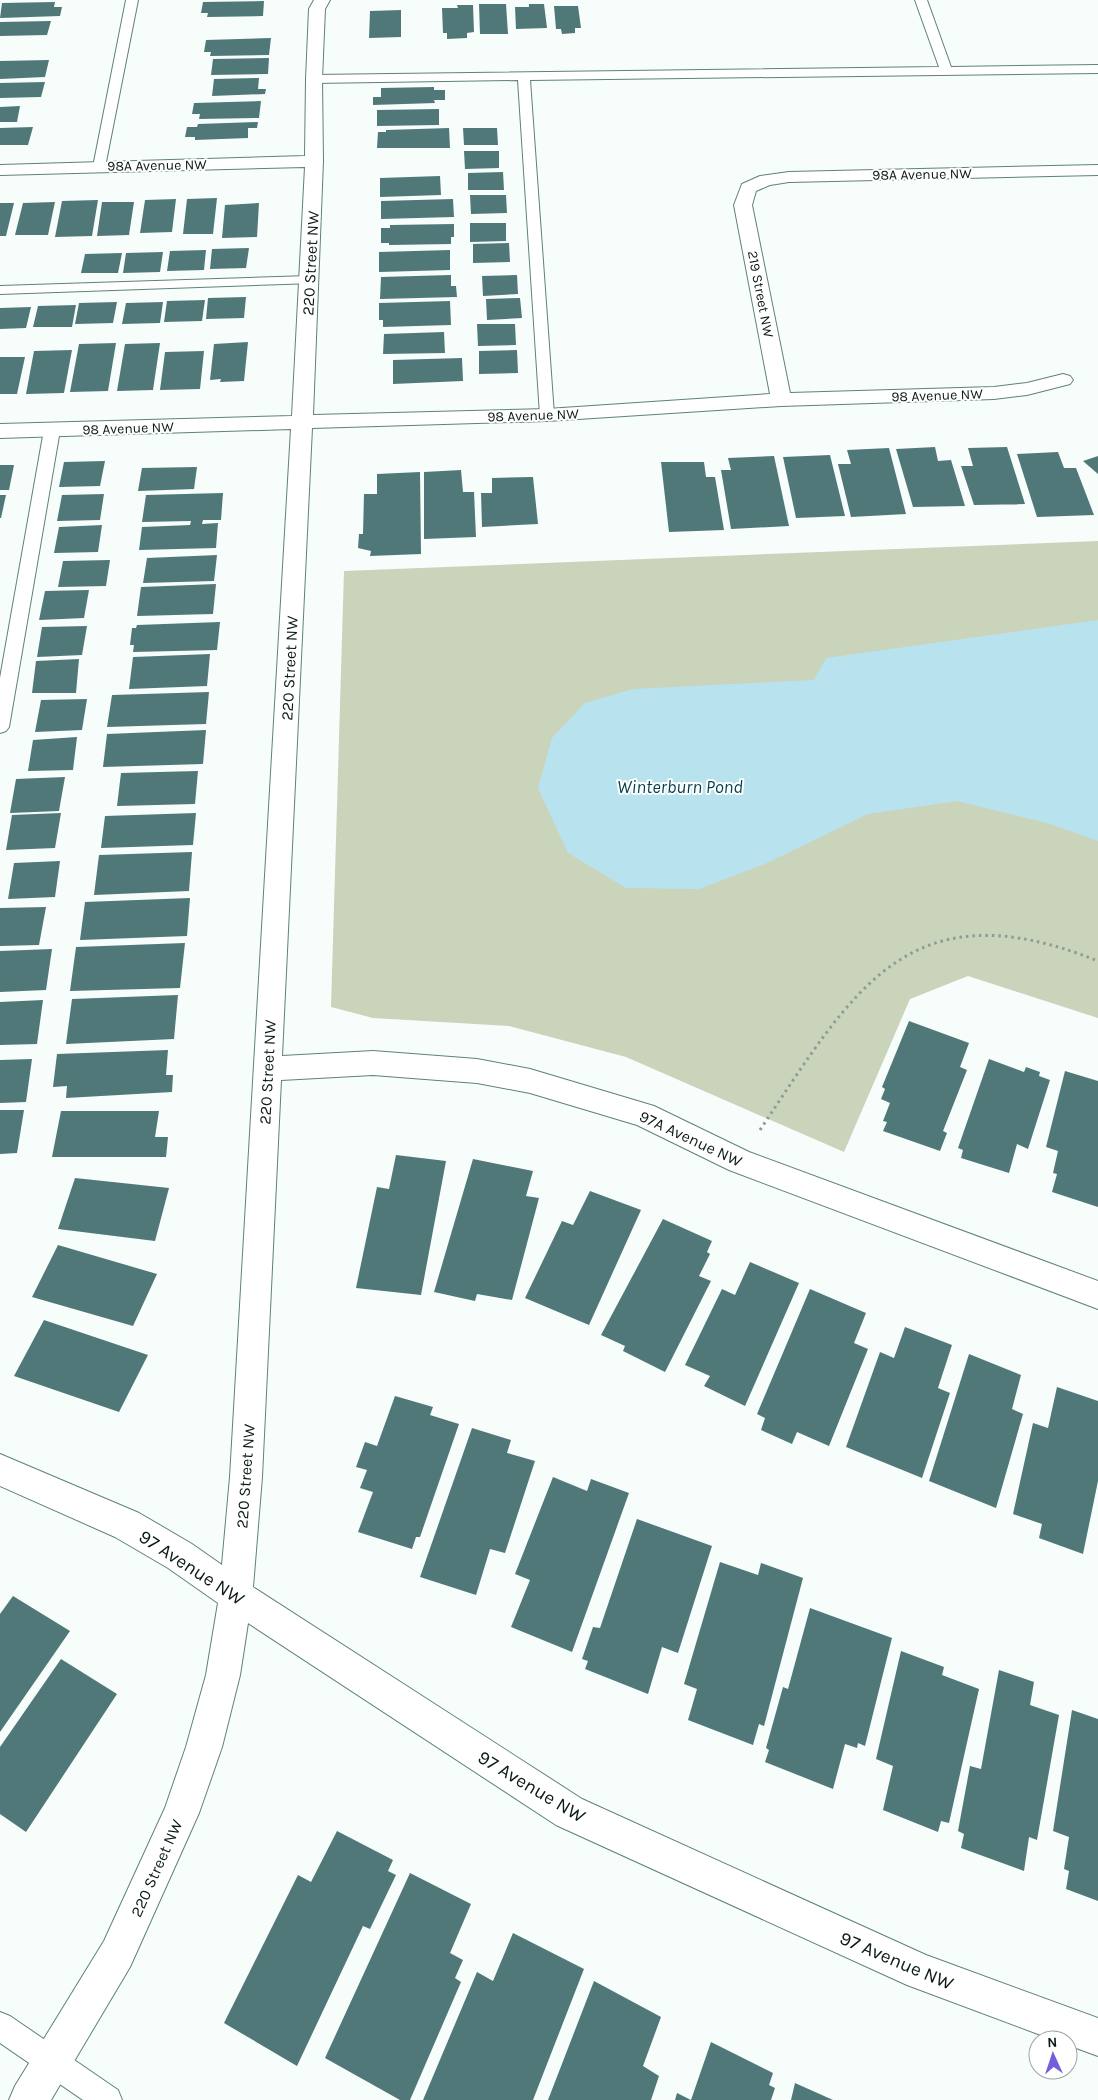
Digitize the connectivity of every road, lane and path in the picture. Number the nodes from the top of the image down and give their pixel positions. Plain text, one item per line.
1 (132, 0) edge
2 (322, 0) edge
3 (921, 0) edge
4 (1098, 69) edge
5 (947, 72) junction
6 (524, 76) junction
7 (314, 79) junction
8 (314, 162) junction
9 (100, 167) junction
10 (0, 170) edge
11 (1098, 170) edge
12 (748, 188) joint
13 (309, 280) junction
14 (0, 290) edge
15 (1063, 380) dead end
16 (781, 400) junction
17 (547, 415) junction
18 (302, 423) junction
19 (52, 430) junction
20 (0, 431) edge
21 (0, 727) edge
22 (1098, 961) edge
23 (267, 1069) junction
24 (739, 1161) junction
25 (1098, 1295) edge
26 (0, 1470) edge
27 (236, 1595) junction
28 (0, 2026) edge
29 (1098, 2037) edge
30 (51, 2062) junction
31 (29, 2100) edge
32 (108, 2100) edge

1 - 9 lane
2 - 7 street, 220 Street NW
3 - 5 lane
4 - 5 lane
5 - 6 lane
6 - 7 lane
6 - 17 lane
7 - 8 street, 220 Street NW
8 - 9 street, 98A Avenue NW
8 - 13 street, 220 Street NW
9 - 10 street, 98A Avenue NW
11 - 12 street, 98A Avenue NW
12 - 16 street, 219 Street NW
13 - 14 lane
13 - 18 street, 220 Street NW
15 - 16 street, 98 Avenue NW
16 - 17 street, 98 Avenue NW
17 - 18 street, 98 Avenue NW
18 - 19 street, 98 Avenue NW
18 - 23 street, 220 Street NW
19 - 20 street, 98 Avenue NW
19 - 21 lane
22 - 24 path
23 - 24 street, 97A Avenue NW
23 - 27 street, 220 Street NW
24 - 25 street, 97A Avenue NW
26 - 27 street, 97 Avenue NW
27 - 29 street, 97 Avenue NW
27 - 30 street, 220 Street NW
28 - 30 lane
30 - 31 street, 220 Street NW
30 - 32 lane

